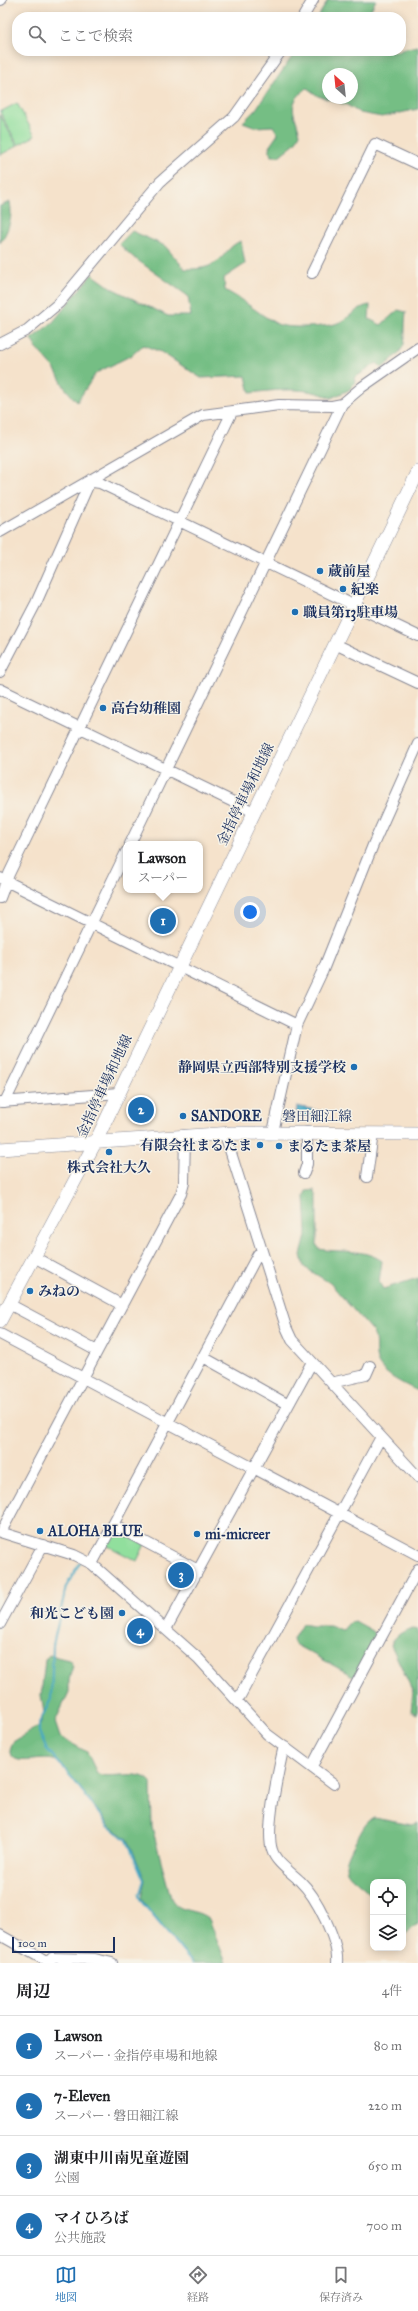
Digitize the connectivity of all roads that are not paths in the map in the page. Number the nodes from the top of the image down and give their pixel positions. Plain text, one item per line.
1 (314, 0) edge
2 (306, 12) edge
3 (277, 56) edge
4 (418, 164) edge
5 (312, 273) dead end
6 (0, 344) edge
7 (418, 348) edge
8 (342, 404) junction
9 (232, 412) junction
10 (418, 472) edge
11 (91, 479) junction
12 (179, 522) junction
13 (0, 532) edge
14 (265, 564) junction
15 (353, 605) junction
16 (418, 636) edge
17 (335, 644) junction
18 (0, 672) edge
19 (418, 684) edge
20 (0, 689) edge
21 (80, 728) junction
22 (418, 744) edge
23 (166, 770) junction
24 (254, 812) junction
25 (131, 841) edge
26 (123, 858) edge
27 (4, 880) edge
28 (0, 898) edge
29 (92, 923) junction
30 (180, 966) junction
31 (297, 1025) junction
32 (118, 1093) junction
33 (3, 1102) edge
34 (273, 1132) junction
35 (307, 1132) junction
36 (373, 1133) junction
37 (225, 1134) junction
38 (418, 1134) edge
39 (186, 1135) junction
40 (96, 1141) junction
41 (0, 1149) edge
42 (304, 1173) dead end
43 (367, 1177) dead end
44 (262, 1253) junction
45 (34, 1257) junction
46 (9, 1304) junction
47 (122, 1305) junction
48 (1, 1319) edge
49 (0, 1334) edge
50 (97, 1351) junction
51 (203, 1357) junction
52 (312, 1362) junction
53 (370, 1366) dead end
54 (83, 1378) junction
55 (332, 1384) junction
56 (287, 1404) junction
57 (168, 1422) junction
58 (381, 1436) junction
59 (253, 1468) junction
60 (418, 1477) edge
61 (338, 1513) junction
62 (113, 1525) junction
63 (1, 1532) edge
64 (43, 1545) junction
65 (418, 1555) edge
66 (92, 1564) junction
67 (418, 1569) edge
68 (198, 1570) junction
69 (0, 1624) edge
70 (166, 1629) junction
71 (236, 1700) junction
72 (285, 1747) junction
73 (312, 1766) junction
74 (334, 1784) dead end
75 (0, 1935) edge
76 (50, 1963) edge
77 (112, 1963) edge
78 (337, 1963) edge

1 - 2 street
3 - 6 street
4 - 5 street
7 - 8 street
8 - 9 street
8 - 14 street
9 - 11 street
9 - 12 street
10 - 15 main road, 金指停車場和地線
11 - 12 street
11 - 13 street
11 - 18 street
12 - 14 street
12 - 21 street
14 - 15 street
14 - 23 street
15 - 16 street
15 - 17 main road, 金指停車場和地線
17 - 19 street
17 - 24 main road, 金指停車場和地線
20 - 21 street
21 - 23 street
21 - 27 street
22 - 31 street
23 - 24 street
23 - 25 street
24 - 30 main road, 金指停車場和地線
26 - 29 street
27 - 28 street
27 - 29 street
29 - 30 street
29 - 33 street
30 - 31 street
30 - 32 main road, 金指停車場和地線
31 - 34 street
32 - 33 street
32 - 40 main road, 金指停車場和地線
34 - 35 main road, 磐田細江線
34 - 37 main road, 磐田細江線
35 - 36 main road, 磐田細江線
35 - 42 street
36 - 38 main road, 磐田細江線
36 - 43 street
37 - 39 main road, 磐田細江線
37 - 44 street
39 - 40 main road, 磐田細江線
39 - 47 street
40 - 41 main road, 磐田細江線
40 - 45 main road, 金指停車場和地線
44 - 51 street
44 - 52 street
45 - 46 main road, 金指停車場和地線
45 - 47 street
46 - 48 main road, 金指停車場和地線
46 - 50 street
47 - 50 street
49 - 54 street
50 - 54 street
51 - 56 street
51 - 57 street
52 - 55 street
52 - 56 street
53 - 55 street
54 - 57 street
54 - 63 street
55 - 58 street
56 - 59 street
57 - 59 street
57 - 62 street
58 - 60 street
58 - 61 street
59 - 61 street
59 - 68 street
61 - 65 street
61 - 71 street
62 - 66 street
62 - 68 street
63 - 64 street
64 - 66 street
64 - 69 street
66 - 70 street
67 - 73 street
68 - 70 street
70 - 71 street
71 - 72 street
72 - 73 street
72 - 78 street
73 - 74 street
75 - 76 street
76 - 77 street

